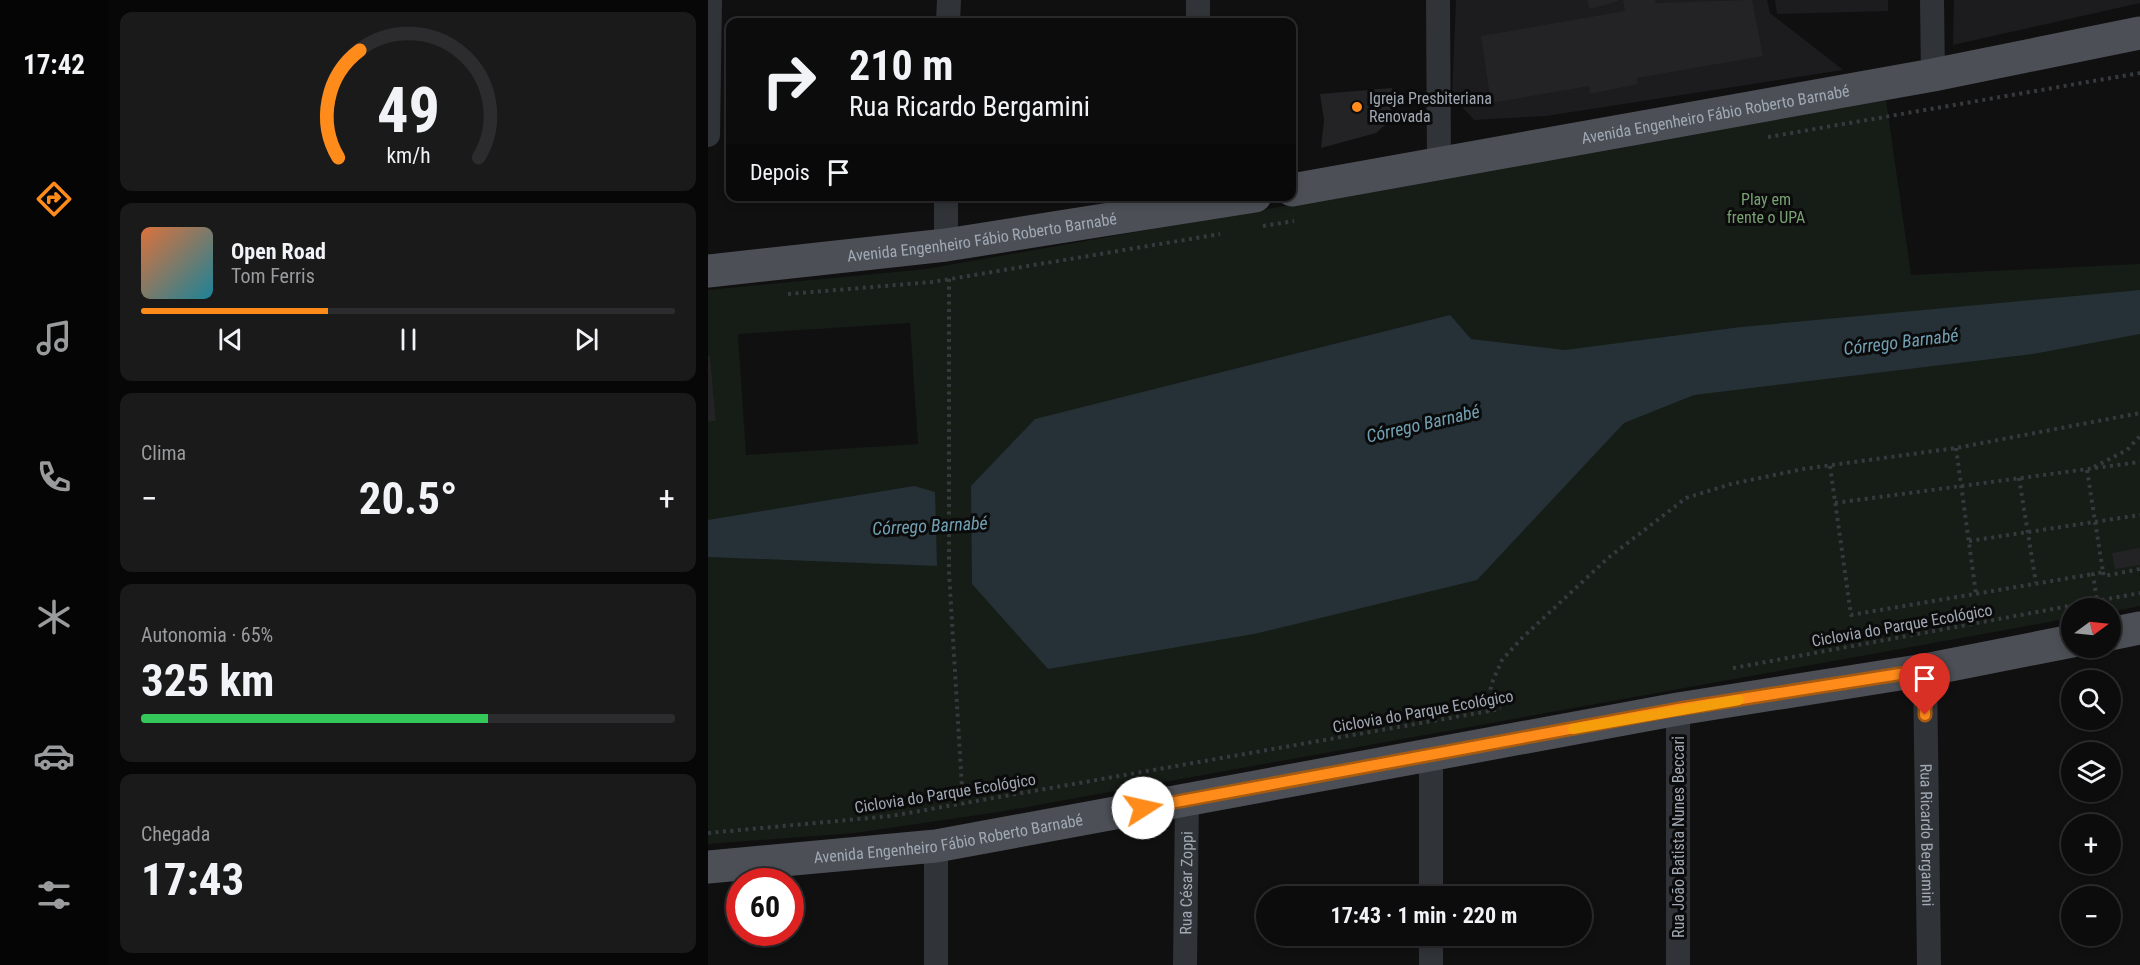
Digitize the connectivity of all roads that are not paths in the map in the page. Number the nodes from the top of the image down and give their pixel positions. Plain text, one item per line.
1 (710, 0) edge
2 (949, 0) edge
3 (1198, 0) edge
4 (1438, 0) edge
5 (1932, 0) edge
6 (948, 18) edge
7 (1198, 18) edge
8 (2140, 33) edge
9 (1933, 75) junction
10 (708, 135) edge
11 (1439, 163) junction
12 (1296, 189) edge
13 (946, 201) edge
14 (1196, 202) edge
15 (946, 245) junction
16 (708, 271) edge
17 (2140, 628) edge
18 (2121, 632) edge
19 (2061, 643) edge
20 (1925, 670) junction
21 (1678, 709) junction
22 (1431, 755) junction
23 (1187, 800) junction
24 (936, 846) junction
25 (708, 867) edge
26 (1431, 886) edge
27 (1431, 946) edge
28 (936, 965) edge
29 (1185, 965) edge
30 (1431, 965) edge
31 (1678, 965) edge
32 (1929, 965) edge

1 - 10 street
2 - 6 street
3 - 7 street
4 - 11 street
5 - 9 street
8 - 9 main road, Avenida Engenheiro Fábio Roberto Barnabé
9 - 11 main road, Avenida Engenheiro Fábio Roberto Barnabé
11 - 12 main road, Avenida Engenheiro Fábio Roberto Barnabé
13 - 15 street
14 - 15 main road, Avenida Engenheiro Fábio Roberto Barnabé
15 - 16 main road, Avenida Engenheiro Fábio Roberto Barnabé
17 - 18 main road
19 - 20 main road, Avenida Engenheiro Fábio Roberto Barnabé
20 - 21 main road, Avenida Engenheiro Fábio Roberto Barnabé
20 - 32 street, Rua Ricardo Bergamini
21 - 22 main road, Avenida Engenheiro Fábio Roberto Barnabé
21 - 31 street, Rua João Batista Nunes Beccari
22 - 23 main road, Avenida Engenheiro Fábio Roberto Barnabé
22 - 26 street
23 - 24 main road, Avenida Engenheiro Fábio Roberto Barnabé
23 - 29 street, Rua César Zoppi
24 - 25 main road, Avenida Engenheiro Fábio Roberto Barnabé
24 - 28 street
27 - 30 street

